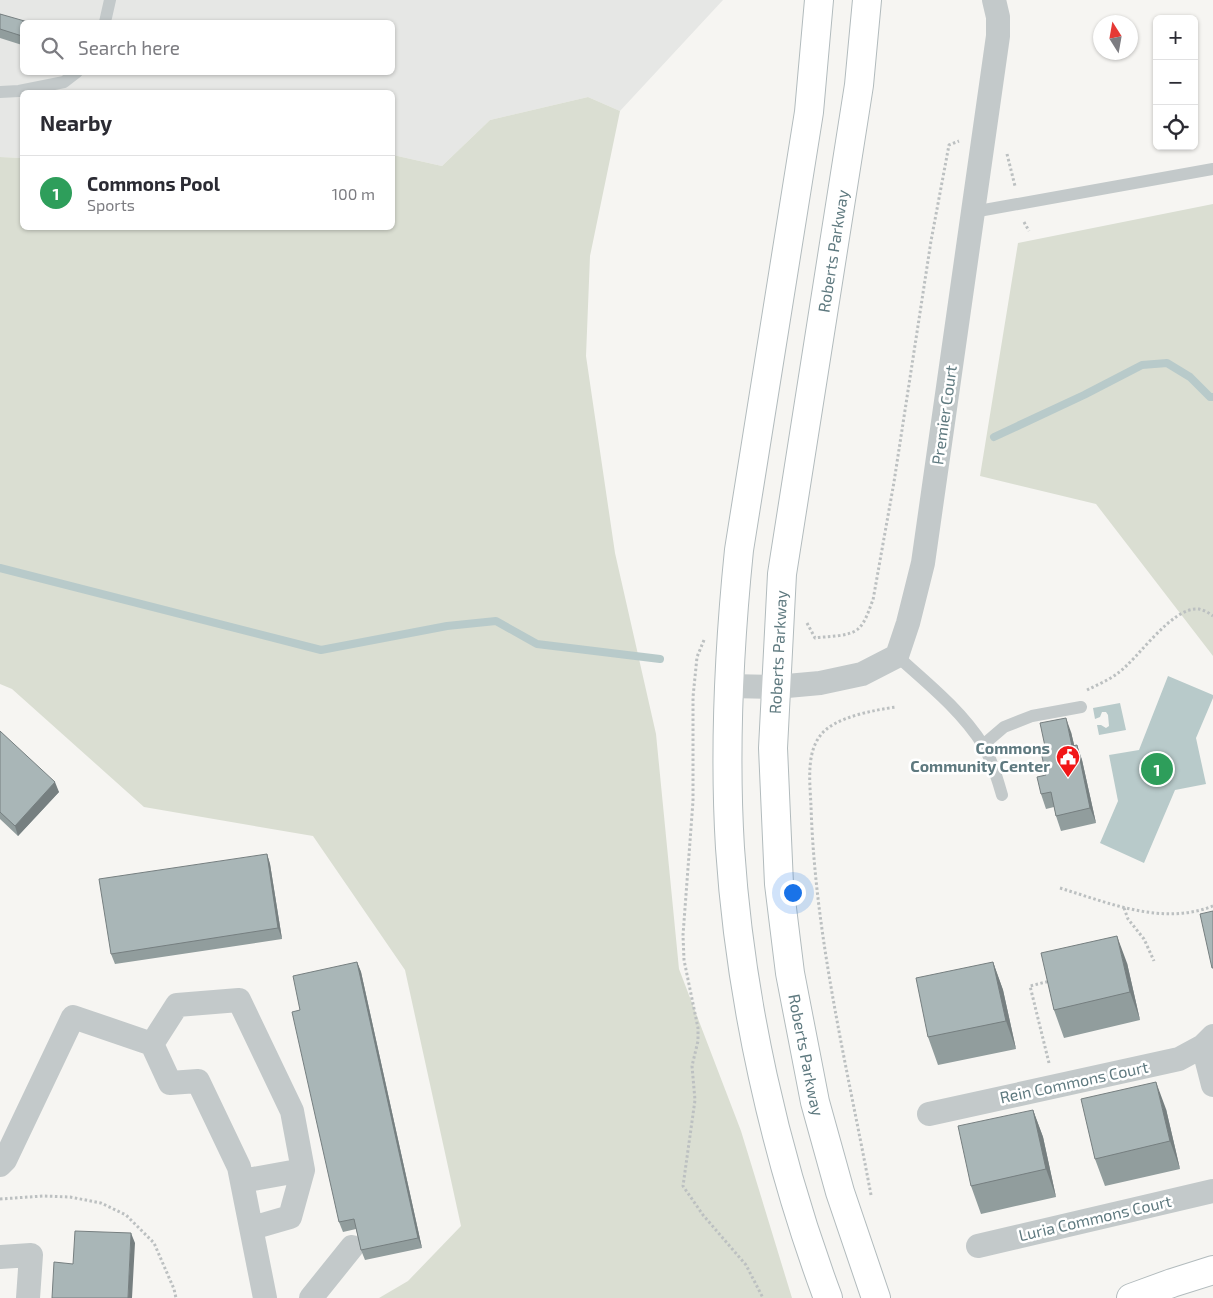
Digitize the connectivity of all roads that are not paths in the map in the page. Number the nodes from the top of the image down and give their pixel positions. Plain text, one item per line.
1 (110, 0) edge
2 (819, 0) edge
3 (866, 0) edge
4 (994, 0) edge
5 (105, 20) edge
6 (72, 75) edge
7 (24, 90) edge
8 (20, 91) edge
9 (0, 92) edge
10 (1213, 169) edge
11 (973, 212) junction
12 (897, 656) junction
13 (730, 686) junction
14 (776, 687) junction
15 (1081, 707) dead end
16 (983, 745) junction
17 (1002, 795) dead end
18 (1208, 1041) edge
19 (152, 1044) junction
20 (1213, 1085) edge
21 (929, 1114) dead end
22 (0, 1165) edge
23 (303, 1170) junction
24 (242, 1181) junction
25 (1213, 1191) edge
26 (252, 1228) junction
27 (978, 1246) dead end
28 (352, 1247) dead end
29 (0, 1257) edge
30 (1213, 1270) edge
31 (28, 1298) edge
32 (265, 1298) edge
33 (311, 1298) edge
34 (828, 1298) edge
35 (876, 1298) edge
36 (1131, 1298) edge

1 - 5 lane
2 - 13 main road
3 - 14 main road, Roberts Parkway
4 - 11 street, Premier Court
6 - 7 lane
8 - 9 lane
10 - 11 lane
11 - 12 street, Premier Court
12 - 14 street
12 - 16 lane
13 - 14 street
13 - 34 main road
14 - 35 main road, Roberts Parkway
15 - 16 lane
16 - 17 lane
18 - 20 street
18 - 21 street, Rein Commons Court
19 - 22 street
19 - 23 street
19 - 24 street
23 - 24 street
23 - 26 street
24 - 26 street
25 - 27 street, Luria Commons Court
26 - 32 street
28 - 33 street
29 - 31 street
30 - 36 main road

